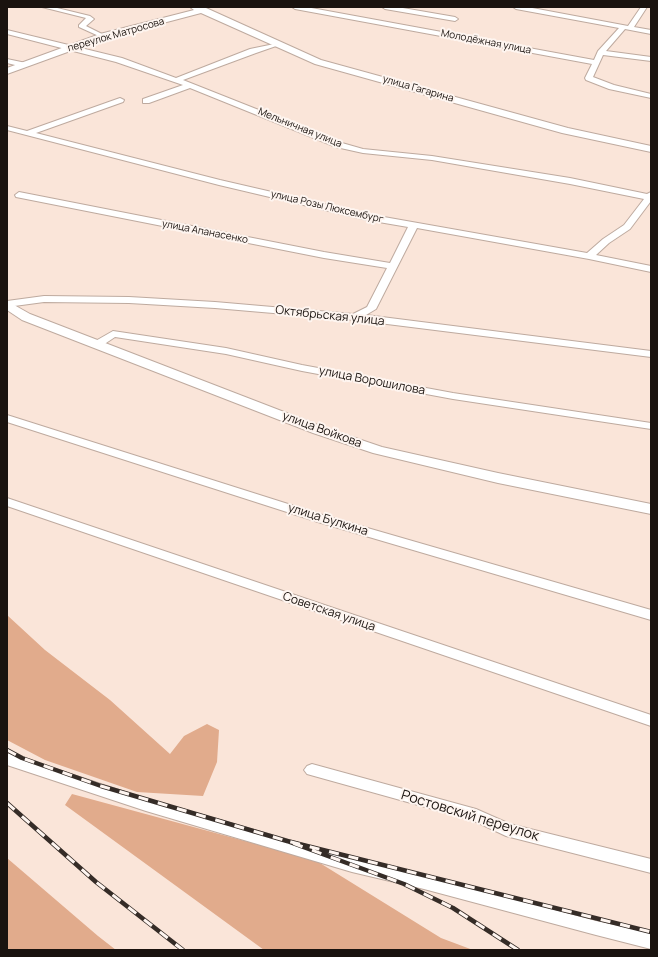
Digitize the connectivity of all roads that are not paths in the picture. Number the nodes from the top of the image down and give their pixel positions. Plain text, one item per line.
1 (45, 7) edge
2 (295, 7) edge
3 (385, 7) edge
4 (425, 7) edge
5 (516, 7) edge
6 (644, 7) edge
7 (198, 9) edge
8 (417, 13) junction
9 (455, 19) dead end
10 (626, 28) junction
11 (7, 32) edge
12 (651, 32) edge
13 (103, 36) junction
14 (278, 44) junction
15 (71, 48) junction
16 (601, 54) junction
17 (651, 59) edge
18 (7, 61) edge
19 (596, 63) junction
20 (23, 65) junction
21 (7, 71) edge
22 (176, 80) junction
23 (190, 85) junction
24 (651, 96) edge
25 (120, 100) dead end
26 (146, 102) dead end
27 (7, 128) edge
28 (26, 134) junction
29 (651, 149) edge
30 (19, 195) dead end
31 (650, 196) edge
32 (414, 225) junction
33 (589, 256) junction
34 (391, 266) junction
35 (651, 269) edge
36 (7, 304) edge
37 (355, 318) junction
38 (96, 345) junction
39 (651, 354) edge
40 (7, 418) edge
41 (651, 426) edge
42 (7, 502) edge
43 (651, 509) edge
44 (651, 615) edge
45 (651, 722) edge
46 (7, 759) edge
47 (312, 770) dead end
48 (651, 866) edge
49 (651, 941) edge

1 - 13 street
2 - 19 street, Молодёжная улица
3 - 8 street
4 - 8 street
5 - 10 street
6 - 10 street
7 - 13 main road, переулок Матросова
7 - 14 main road, улица Гагарина
8 - 9 street
10 - 12 street
10 - 16 street
11 - 15 street, Мельничная улица
13 - 15 main road, переулок Матросова
14 - 22 street
14 - 29 main road, улица Гагарина
15 - 20 main road, переулок Матросова
15 - 22 street, Мельничная улица
16 - 17 street
16 - 19 street
18 - 20 street
19 - 24 street
20 - 21 main road, переулок Матросова
22 - 23 street, Мельничная улица
23 - 26 street
23 - 31 street, Мельничная улица
25 - 28 street
27 - 28 street, улица Розы Люксембург
28 - 32 street, улица Розы Люксембург
30 - 34 street, улица Апанасенко
31 - 33 street
32 - 33 street, улица Розы Люксембург
32 - 34 street
33 - 35 street, улица Розы Люксембург
34 - 37 street
36 - 37 street, Октябрьская улица
36 - 38 main road, улица Войкова
37 - 39 street, Октябрьская улица
38 - 41 street, улица Ворошилова
38 - 43 main road, улица Войкова
40 - 44 street, улица Булкина
42 - 45 street, Советская улица
46 - 49 street
47 - 48 street, Ростовский переулок

